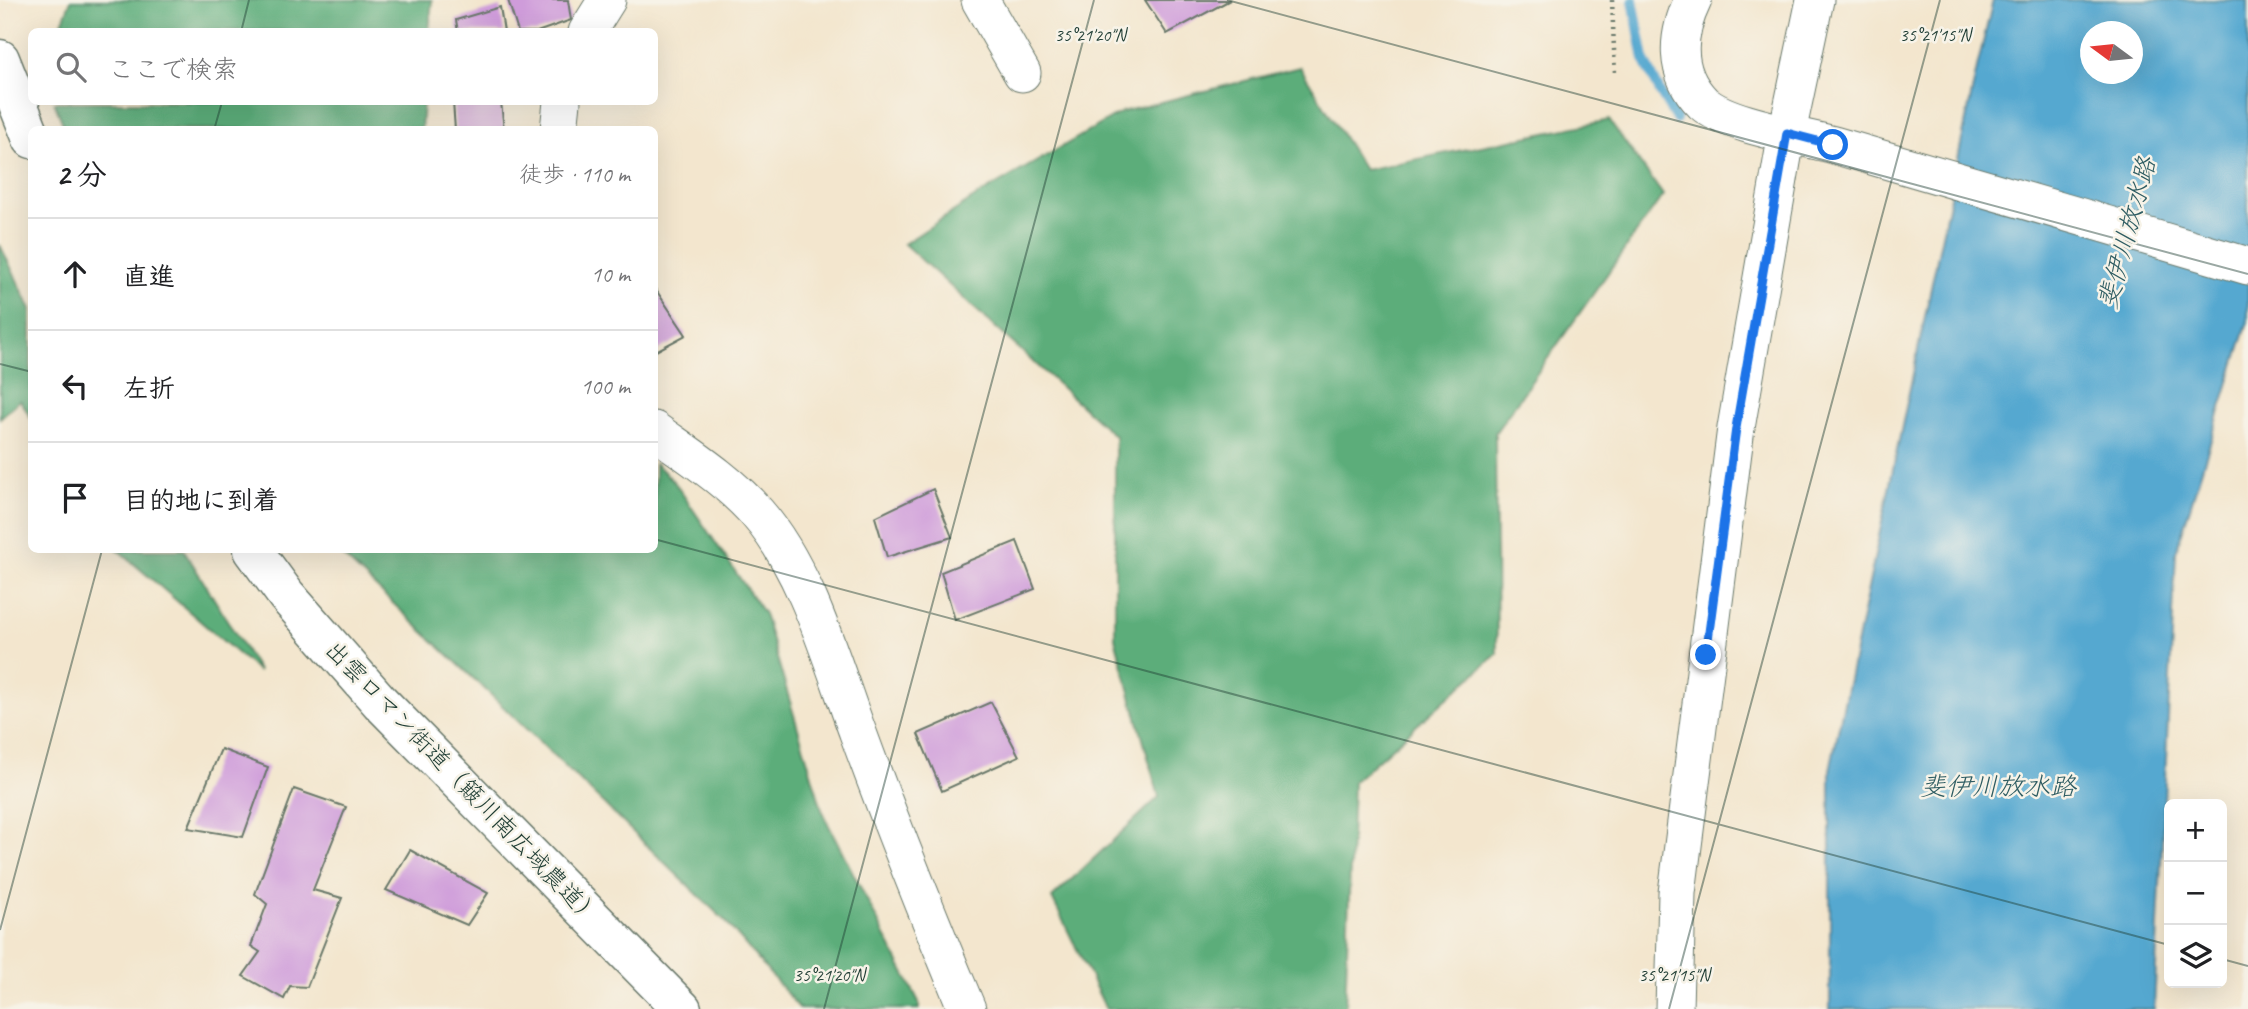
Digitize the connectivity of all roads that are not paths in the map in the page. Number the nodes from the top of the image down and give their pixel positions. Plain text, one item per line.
1 (607, 0) edge
2 (980, 0) edge
3 (1693, 0) edge
4 (1815, 0) edge
5 (590, 28) edge
6 (0, 60) edge
7 (1022, 73) dead end
8 (562, 105) edge
9 (559, 126) edge
10 (28, 129) edge
11 (1787, 133) junction
12 (2248, 266) edge
13 (658, 433) edge
14 (255, 553) edge
15 (682, 1009) edge
16 (967, 1009) edge
17 (1674, 1009) edge

1 - 5 street
2 - 7 street
3 - 11 street
4 - 11 street
6 - 10 street
8 - 9 street
11 - 12 street
11 - 17 street
13 - 16 street
14 - 15 street, 出雲ロマン街道（簸川南広域農道）

